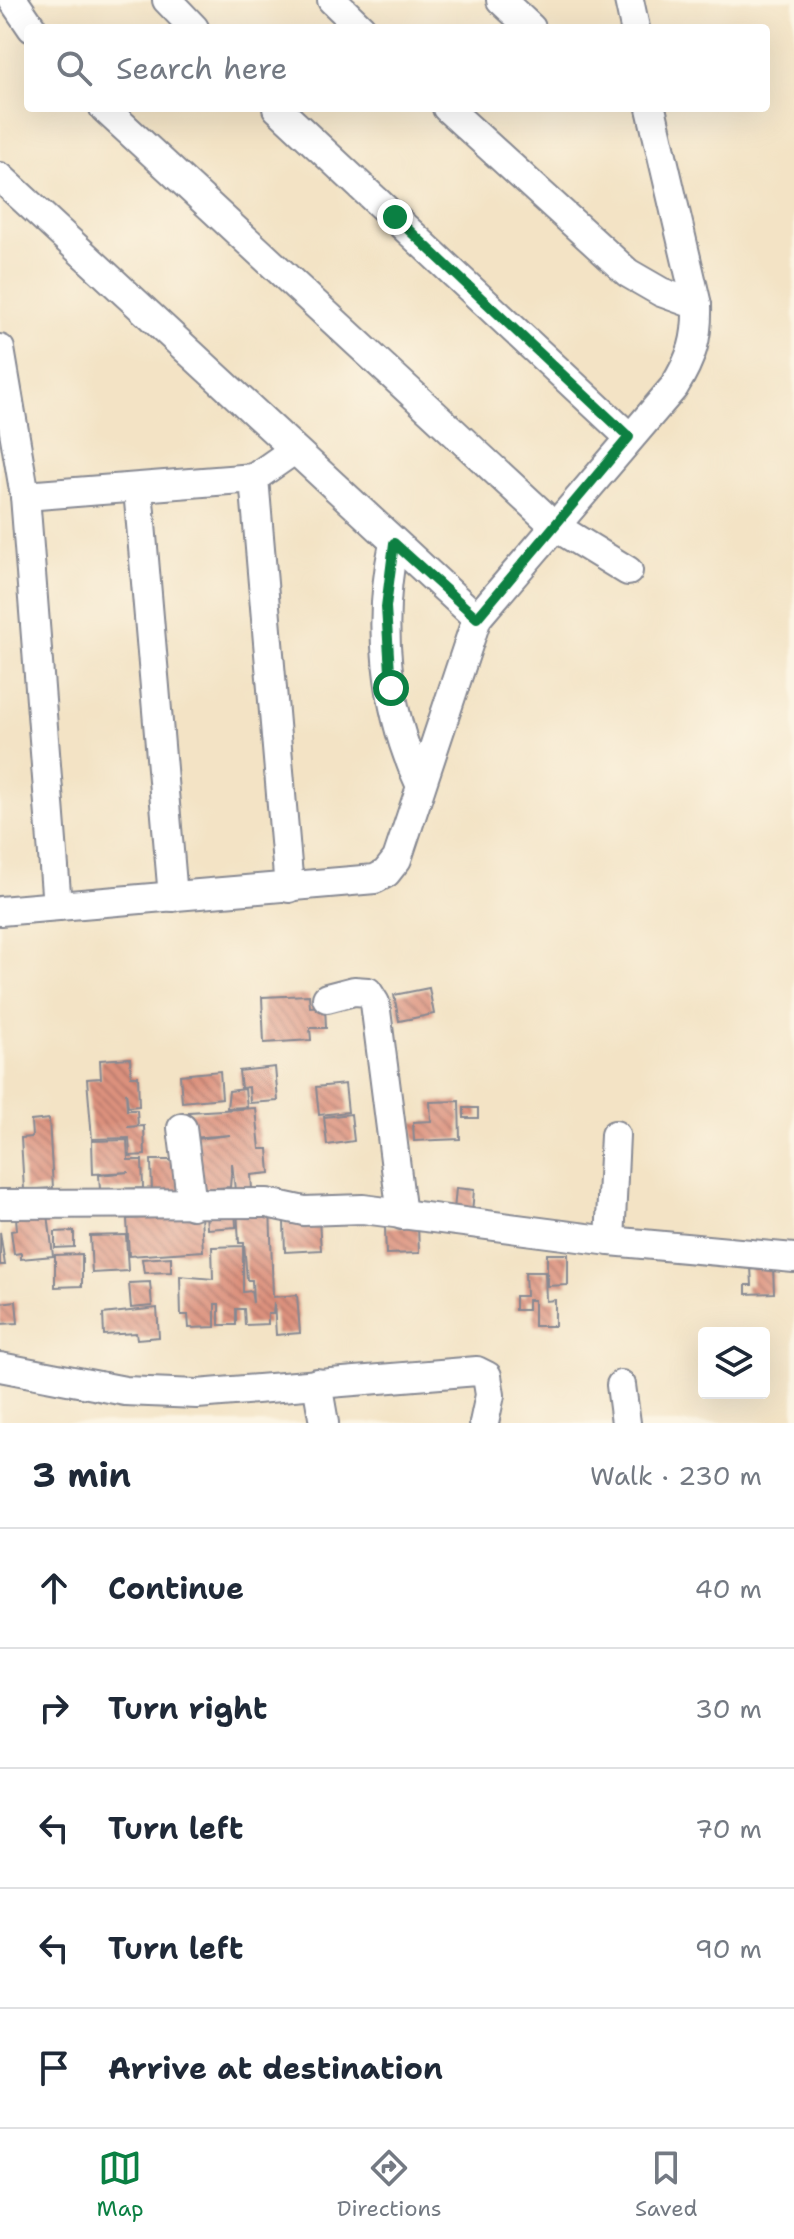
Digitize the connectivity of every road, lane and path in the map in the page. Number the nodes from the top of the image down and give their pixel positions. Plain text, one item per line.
1 (13, 0) edge
2 (167, 0) edge
3 (332, 0) edge
4 (501, 0) edge
5 (629, 0) edge
6 (29, 24) edge
7 (190, 24) edge
8 (357, 24) edge
9 (527, 24) edge
10 (634, 24) edge
11 (108, 112) edge
12 (281, 112) edge
13 (451, 112) edge
14 (649, 112) edge
15 (0, 177) edge
16 (697, 305) junction
17 (0, 349) edge
18 (629, 437) junction
19 (294, 450) junction
20 (254, 478) junction
21 (138, 489) junction
22 (25, 496) junction
23 (556, 527) junction
24 (394, 543) junction
25 (628, 571) dead end
26 (477, 618) junction
27 (420, 784) junction
28 (289, 888) junction
29 (173, 897) junction
30 (57, 906) junction
31 (0, 911) edge
32 (327, 998) dead end
33 (182, 1128) dead end
34 (615, 1135) dead end
35 (0, 1204) edge
36 (192, 1205) junction
37 (402, 1215) junction
38 (610, 1241) junction
39 (794, 1258) edge
40 (1, 1375) edge
41 (317, 1383) junction
42 (621, 1385) dead end
43 (324, 1423) edge
44 (484, 1423) edge
45 (626, 1423) edge

1 - 6 street
2 - 7 street
3 - 8 street
4 - 9 street
5 - 10 street
11 - 23 street
12 - 18 street
13 - 16 street
14 - 16 street
15 - 19 street
16 - 18 street
17 - 22 street
18 - 23 street
19 - 20 street
19 - 24 street
20 - 21 street
20 - 28 street
21 - 22 street
21 - 29 street
22 - 30 street
23 - 25 street
23 - 26 street
24 - 26 street
24 - 27 street
26 - 27 street
27 - 28 street
28 - 29 street
29 - 30 street
30 - 31 street
32 - 37 street
33 - 36 street
34 - 38 street
35 - 36 street
36 - 37 street
37 - 38 street
38 - 39 street
40 - 41 street
41 - 43 street
41 - 44 street
42 - 45 street

